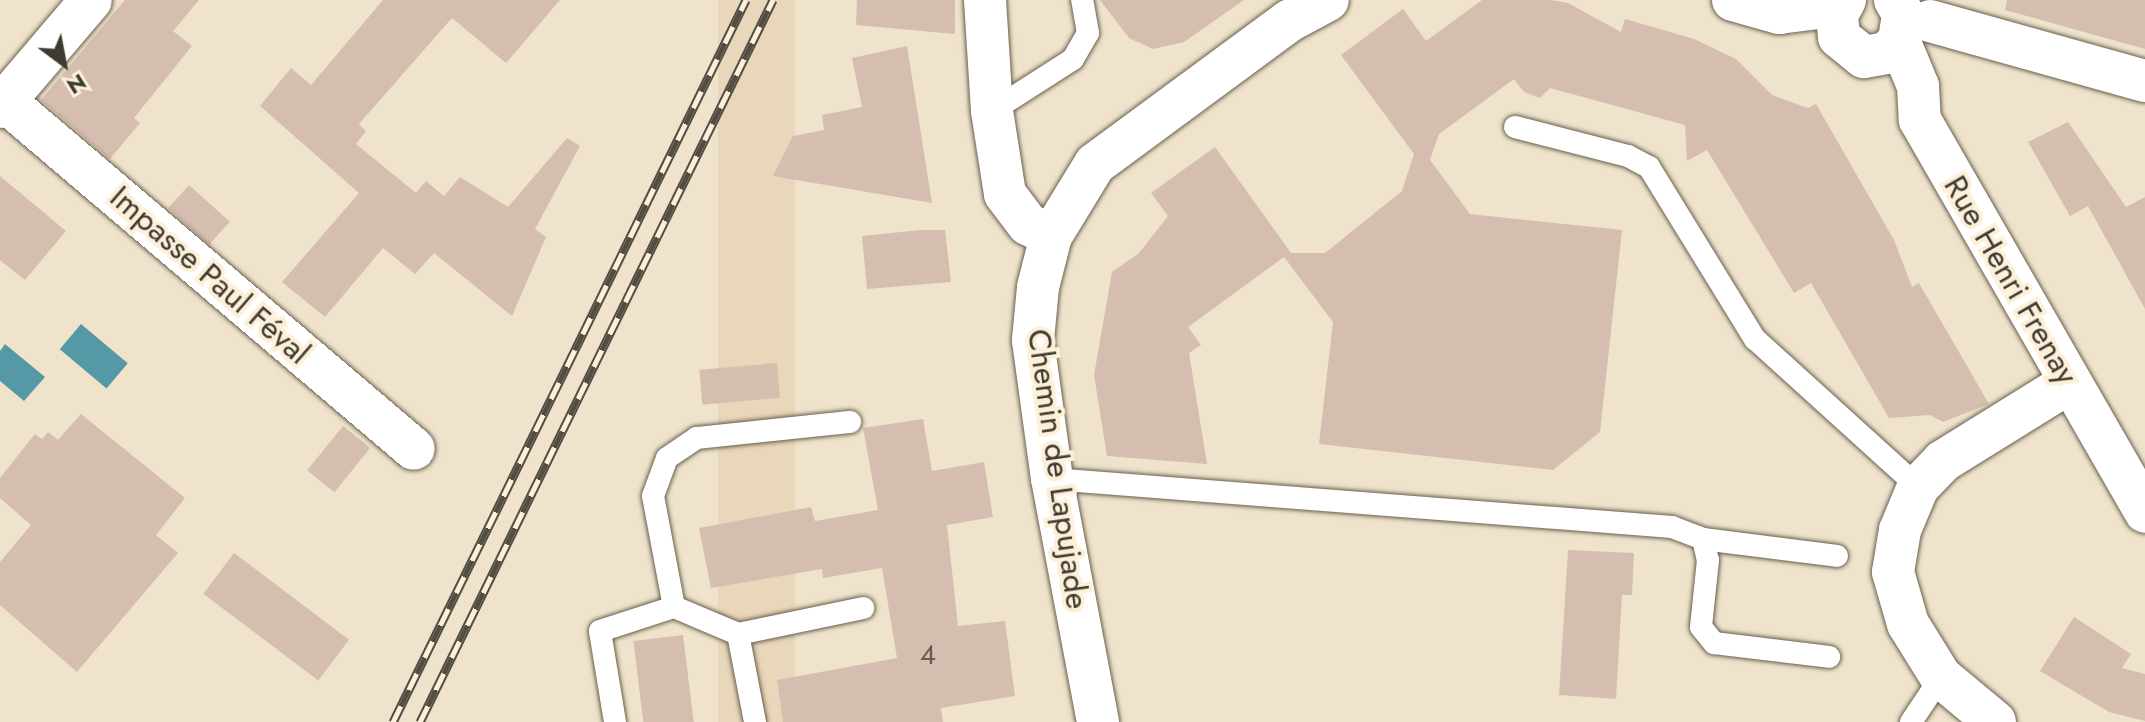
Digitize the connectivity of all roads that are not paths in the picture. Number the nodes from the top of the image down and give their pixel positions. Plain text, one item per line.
1 (91, 0) edge
2 (985, 0) edge
3 (1082, 0) edge
4 (1328, 0) edge
5 (1733, 0) edge
6 (1296, 10) edge
7 (1873, 22) edge
8 (2145, 81) edge
9 (2, 101) edge
10 (992, 111) junction
11 (1515, 127) dead end
12 (1051, 236) junction
13 (2069, 383) junction
14 (850, 422) dead end
15 (414, 449) dead end
16 (1052, 479) junction
17 (1918, 487) junction
18 (2145, 512) edge
19 (1703, 539) junction
20 (1837, 556) dead end
21 (674, 607) junction
22 (863, 608) dead end
23 (738, 634) junction
24 (1829, 657) dead end
25 (1941, 677) junction
26 (615, 722) edge
27 (755, 722) edge
28 (1098, 722) edge
29 (1911, 722) edge
30 (1995, 722) edge

1 - 9 street
2 - 10 street
3 - 10 lane
4 - 6 street, Chemin de Lapujade
5 - 7 street
6 - 12 street, Chemin de Lapujade
7 - 8 street
7 - 13 street, Rue Henri Frenay
9 - 15 street, Impasse Paul Féval
10 - 12 street
11 - 17 lane
12 - 16 street, Chemin de Lapujade
13 - 17 street
13 - 18 street, Rue Henri Frenay
14 - 21 lane
16 - 19 lane
16 - 28 street, Chemin de Lapujade
17 - 25 street
19 - 20 lane
19 - 24 lane
21 - 23 lane
21 - 26 lane
22 - 23 lane
23 - 27 lane
25 - 29 lane
25 - 30 street

